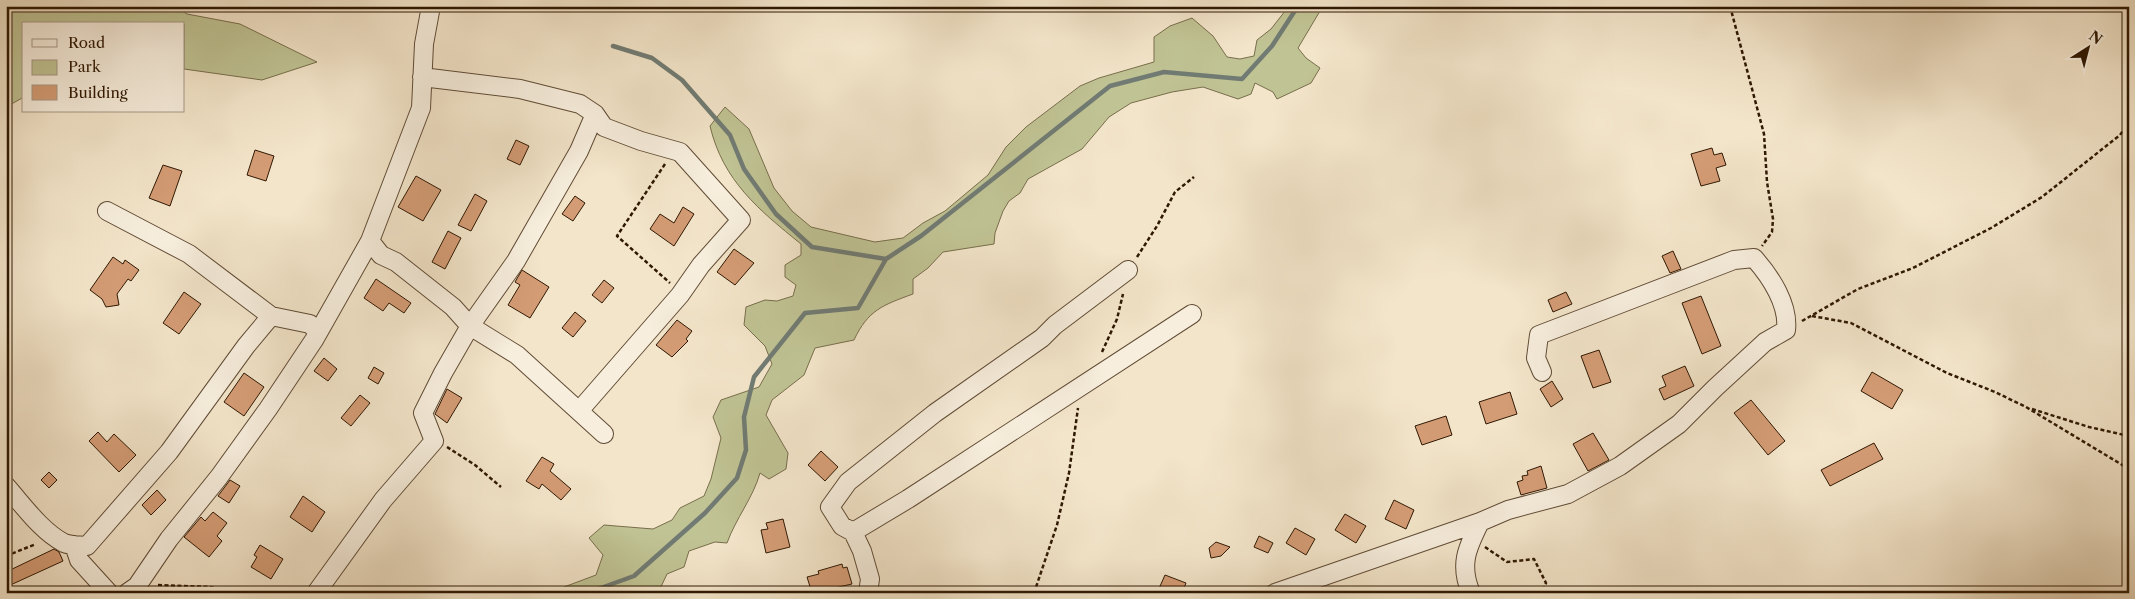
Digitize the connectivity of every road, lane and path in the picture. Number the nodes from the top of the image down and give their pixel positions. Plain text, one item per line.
1 (430, 6) edge
2 (1730, 6) edge
3 (422, 77) junction
4 (595, 114) junction
5 (2129, 122) edge
6 (675, 150) junction
7 (107, 211) dead end
8 (370, 241) junction
9 (1754, 258) junction
10 (1128, 270) dead end
11 (681, 293) junction
12 (1192, 314) dead end
13 (271, 316) junction
14 (470, 326) junction
15 (318, 332) junction
16 (1542, 372) dead end
17 (2026, 407) junction
18 (579, 411) junction
19 (604, 434) dead end
20 (2129, 436) edge
21 (434, 442) junction
22 (2129, 469) edge
23 (6, 486) edge
24 (501, 487) dead end
25 (1476, 529) junction
26 (853, 532) junction
27 (52, 534) junction
28 (74, 544) junction
29 (6, 556) edge
30 (132, 589) edge
31 (109, 593) edge
32 (235, 593) edge
33 (316, 593) edge
34 (868, 593) edge
35 (1275, 593) edge
36 (1471, 593) edge
37 (1542, 593) edge

1 - 3 street
2 - 9 path
3 - 4 street
3 - 8 street
4 - 6 street
4 - 14 street
5 - 17 path
6 - 11 path
6 - 11 street
7 - 13 street
8 - 14 street
8 - 15 street
9 - 16 street
9 - 25 street
10 - 26 street
11 - 18 street
12 - 26 street
13 - 15 street
13 - 28 street
14 - 18 street
14 - 21 street
15 - 30 street
17 - 20 path
17 - 22 path
18 - 19 street
21 - 24 path
21 - 33 street
23 - 27 street
25 - 35 street
25 - 36 street
25 - 37 path
26 - 34 street
27 - 28 street
27 - 29 path
28 - 31 street
30 - 32 path

